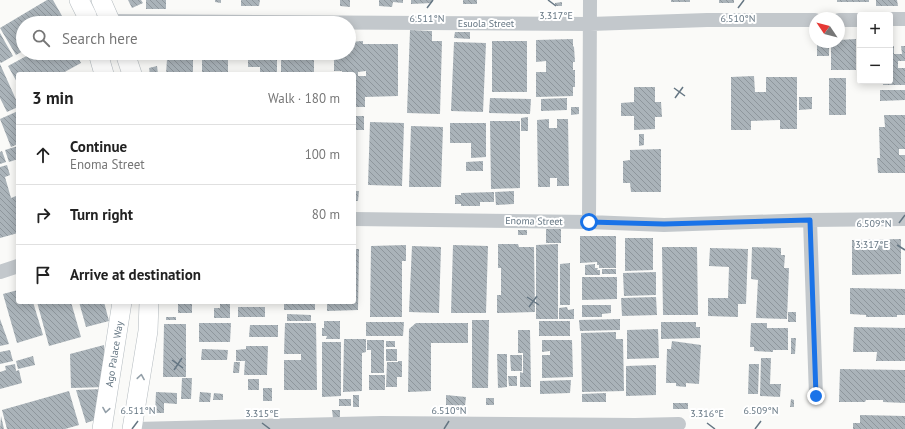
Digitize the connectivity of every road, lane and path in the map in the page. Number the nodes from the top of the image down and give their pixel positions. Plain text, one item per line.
1 (79, 0) edge
2 (101, 0) edge
3 (590, 0) edge
4 (87, 16) edge
5 (108, 16) edge
6 (893, 19) edge
7 (905, 19) edge
8 (809, 20) edge
9 (845, 20) edge
10 (857, 20) edge
11 (356, 23) edge
12 (590, 24) junction
13 (100, 60) edge
14 (127, 60) edge
15 (103, 72) edge
16 (131, 72) edge
17 (356, 219) edge
18 (905, 219) edge
19 (810, 220) junction
20 (589, 222) junction
21 (16, 267) edge
22 (0, 272) edge
23 (122, 304) edge
24 (148, 304) edge
25 (816, 396) dead end
26 (679, 424) dead end
27 (102, 429) edge
28 (132, 429) edge
29 (136, 429) edge

1 - 4 main road
2 - 5 main road
3 - 12 street
6 - 7 street
8 - 12 street, Esuola Street
9 - 10 street
11 - 12 street, Esuola Street
12 - 20 street
13 - 15 main road
14 - 16 main road
17 - 20 street, Enoma Street
18 - 19 street, Enoma Street
19 - 20 street, Enoma Street
19 - 25 street
21 - 22 street
23 -> 27 main road, Ago Palace Way
28 -> 24 main road
26 - 29 street

